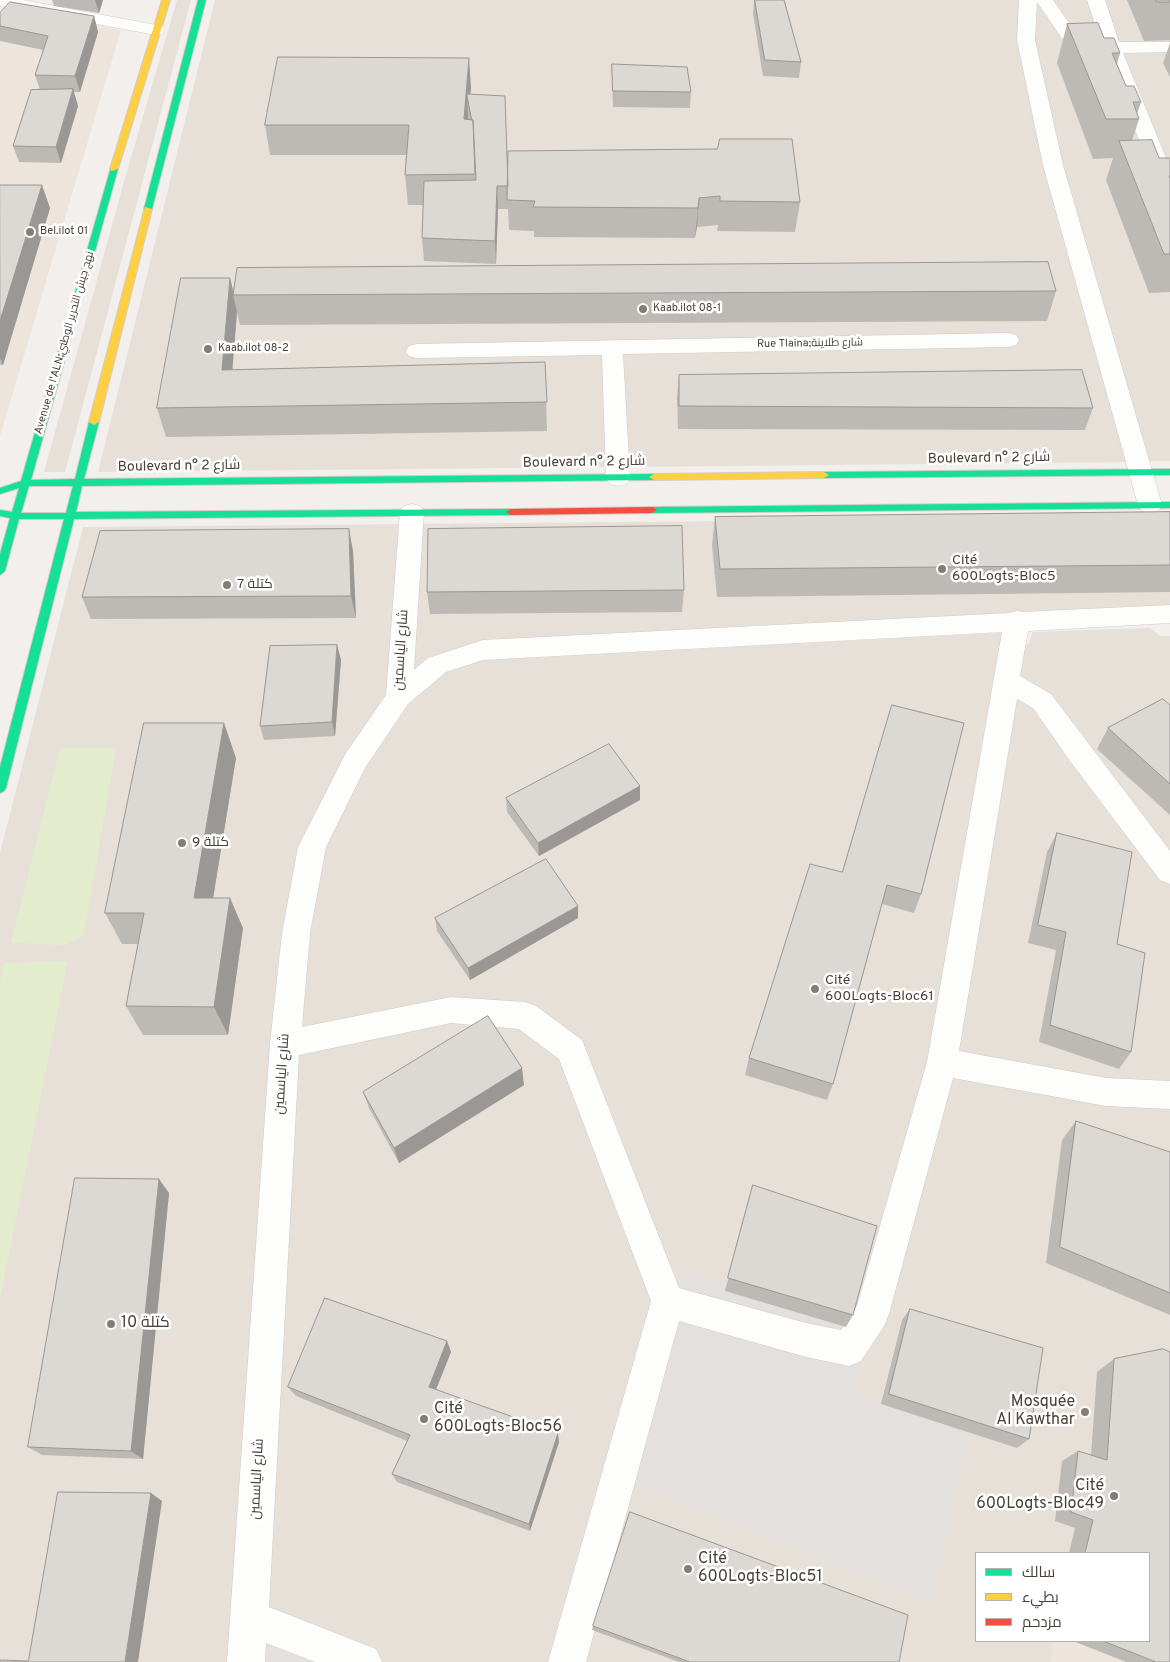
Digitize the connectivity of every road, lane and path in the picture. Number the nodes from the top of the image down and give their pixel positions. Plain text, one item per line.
1 (166, 0) edge
2 (202, 0) edge
3 (1028, 0) edge
4 (1044, 0) edge
5 (1096, 0) edge
6 (0, 1) edge
7 (156, 30) junction
8 (1042, 40) junction
9 (1072, 40) junction
10 (1170, 47) edge
11 (1112, 48) junction
12 (1156, 158) edge
13 (1008, 340) dead end
14 (612, 347) junction
15 (417, 351) dead end
16 (1142, 472) junction
17 (1170, 472) edge
18 (618, 478) junction
19 (25, 483) junction
20 (78, 484) junction
21 (0, 491) edge
22 (1160, 505) edge
23 (412, 512) junction
24 (0, 513) edge
25 (16, 516) junction
26 (70, 516) junction
27 (0, 571) edge
28 (1164, 619) edge
29 (1017, 620) junction
30 (1006, 680) junction
31 (399, 697) junction
32 (0, 788) edge
33 (1170, 872) edge
34 (285, 1044) junction
35 (942, 1062) junction
36 (1170, 1095) edge
37 (668, 1301) junction
38 (250, 1618) junction
39 (246, 1662) edge
40 (363, 1662) edge
41 (567, 1662) edge

1 - 7 main road, Avenue de l'ALN;نهج جيش التحرير الوطني
2 - 20 main road
3 - 8 street
4 - 9 street
5 - 11 street
6 - 7 street
7 - 19 main road, Avenue de l'ALN;نهج جيش التحرير الوطني
8 - 9 street
8 - 16 street
9 - 11 street
10 - 11 street
11 - 12 street
13 - 14 street, Rue Tlaina;شارع طلاينة
14 - 15 street, Rue Tlaina;شارع طلاينة
14 - 18 street
16 - 17 main road, Boulevard n° شارع 2
16 - 18 main road, Boulevard n° شارع 2
16 - 22 street
18 - 20 main road, Boulevard n° شارع 2
19 - 20 main road, Boulevard n° شارع 2
19 - 21 main road, Boulevard n° شارع 2
19 - 25 main road, Avenue de l'ALN;نهج جيش التحرير الوطني
20 - 26 main road
22 - 23 main road
23 - 26 main road
23 - 31 street, شارع الياسمين
24 - 25 main road
25 - 26 main road
25 - 27 main road, Avenue de l'ALN;نهج جيش التحرير الوطني
26 - 32 main road
28 - 29 street
29 - 30 street
29 - 31 street
30 - 33 street
30 - 35 street
31 - 34 street, شارع الياسمين
34 - 37 street
34 - 38 street, شارع الياسمين
35 - 36 street
35 - 37 street
37 - 41 street
38 - 39 street, شارع الياسمين
38 - 40 street

